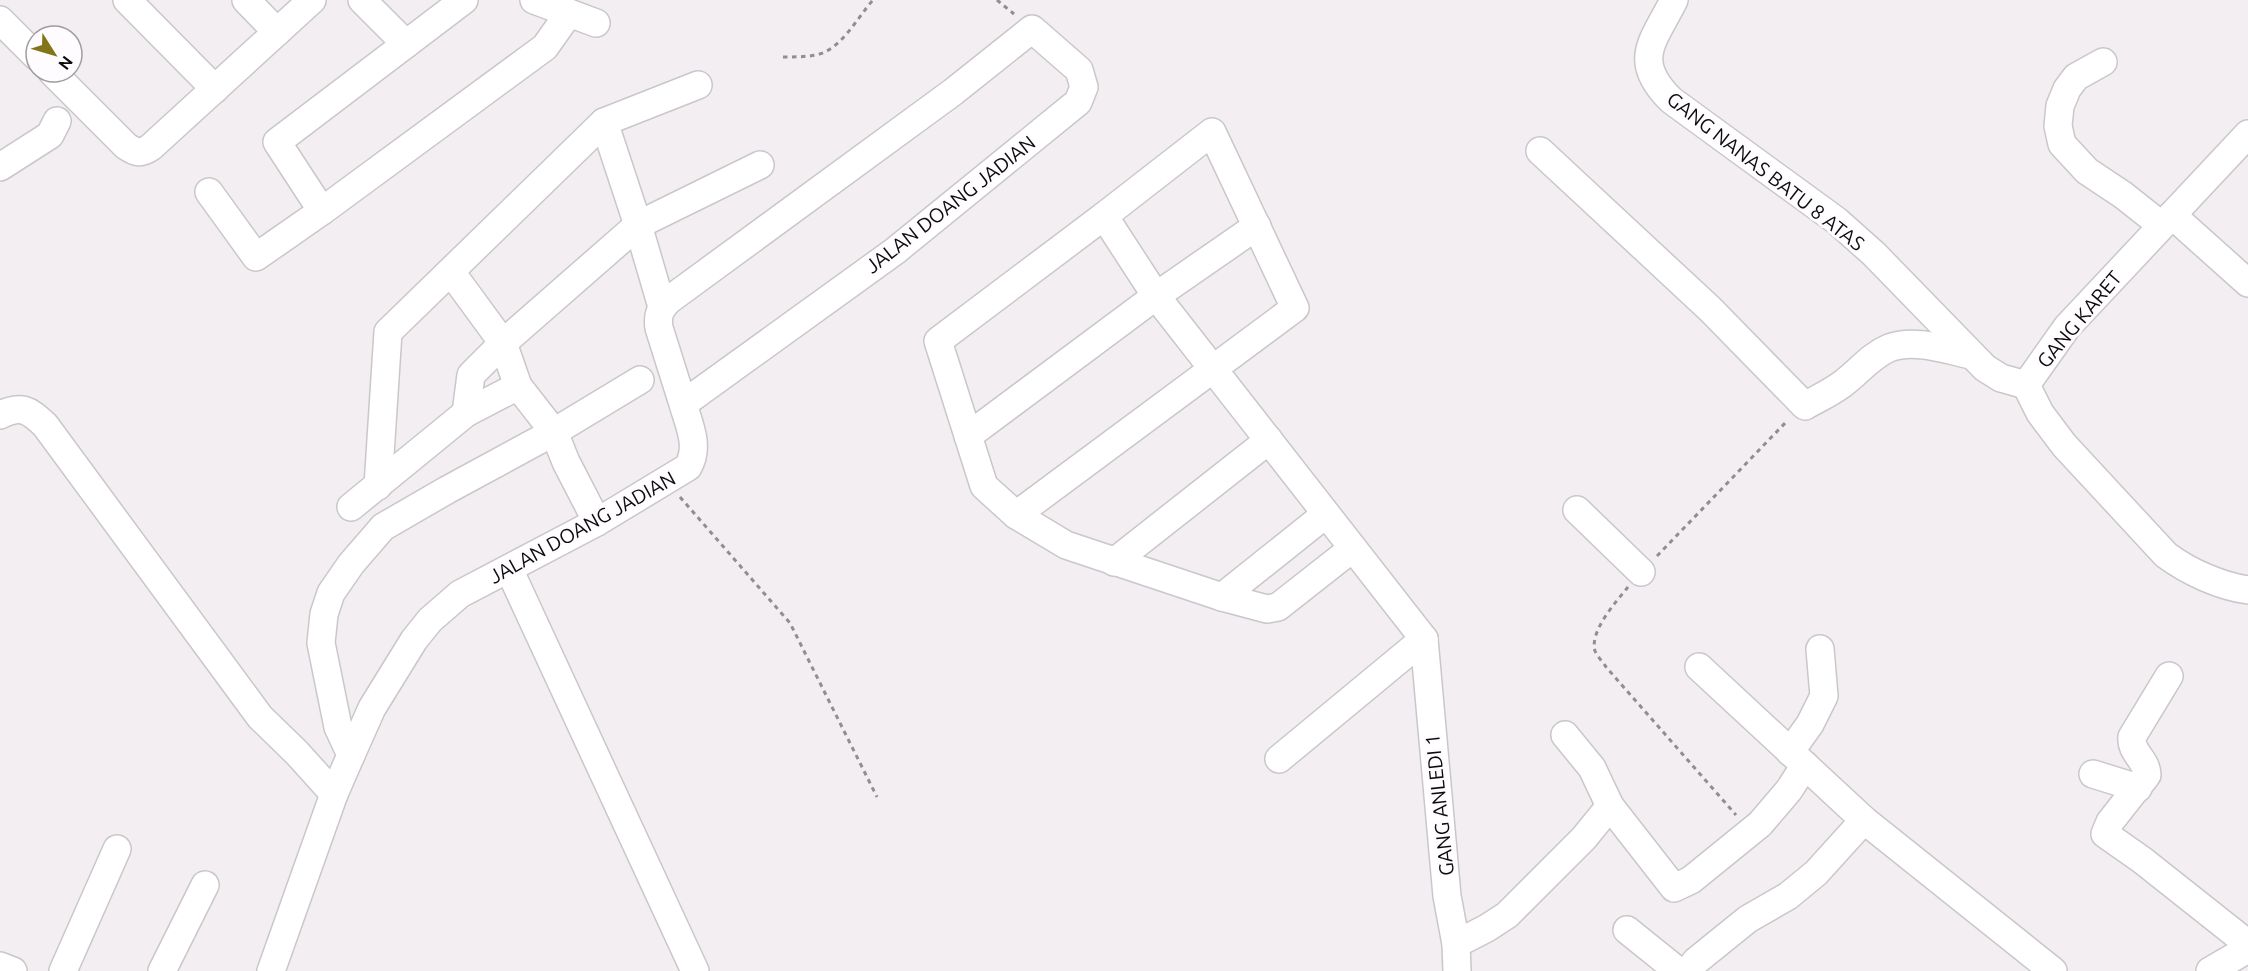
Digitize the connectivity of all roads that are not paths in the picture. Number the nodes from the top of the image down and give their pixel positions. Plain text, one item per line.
1 (127, 0) edge
2 (246, 0) edge
3 (312, 0) edge
4 (362, 0) edge
5 (464, 0) edge
6 (534, 0) edge
7 (1674, 0) edge
8 (569, 13) junction
9 (0, 20) edge
10 (596, 23) dead end
11 (277, 32) junction
12 (24, 44) edge
13 (406, 44) junction
14 (2103, 62) dead end
15 (64, 84) edge
16 (698, 85) dead end
17 (215, 89) junction
18 (57, 121) dead end
19 (604, 122) junction
20 (2248, 134) edge
21 (1540, 151) dead end
22 (760, 165) dead end
23 (0, 166) edge
24 (209, 192) dead end
25 (322, 211) junction
26 (1104, 216) junction
27 (2166, 220) junction
28 (638, 225) junction
29 (1257, 226) junction
30 (451, 272) junction
31 (2248, 283) edge
32 (1156, 296) junction
33 (662, 307) junction
34 (503, 343) junction
35 (1971, 355) junction
36 (1214, 369) junction
37 (640, 380) dead end
38 (2026, 385) junction
39 (518, 386) junction
40 (683, 404) junction
41 (466, 413) junction
42 (0, 415) edge
43 (554, 432) junction
44 (968, 436) junction
45 (1269, 440) junction
46 (378, 486) junction
47 (351, 507) dead end
48 (1577, 510) dead end
49 (1326, 514) junction
50 (1016, 515) junction
51 (597, 522) junction
52 (1353, 548) junction
53 (1114, 562) junction
54 (509, 569) junction
55 (1641, 572) road end
56 (2247, 590) edge
57 (1222, 597) junction
58 (1424, 639) junction
59 (1820, 649) dead end
60 (1699, 667) dead end
61 (2169, 676) dead end
62 (1565, 735) dead end
63 (351, 755) junction
64 (1797, 758) junction
65 (1279, 759) dead end
66 (2093, 774) dead end
67 (2138, 788) junction
68 (334, 794) junction
69 (1610, 806) junction
70 (1864, 820) junction
71 (117, 849) dead end
72 (205, 885) dead end
73 (1627, 930) dead end
74 (1456, 944) junction
75 (2248, 944) edge
76 (2248, 949) edge
77 (2050, 970) edge
78 (63, 971) edge
79 (162, 971) edge
80 (271, 971) edge
81 (695, 971) edge
82 (1457, 971) edge
83 (1678, 971) edge
84 (1688, 971) edge
85 (2210, 971) edge

1 - 17 street
2 - 11 street
3 - 11 street
4 - 13 street
5 - 13 street
6 - 8 street
7 - 35 street, GANG NANAS BATU 8 ATAS
8 - 10 street
8 - 25 street
9 - 12 street
11 - 17 street
13 - 25 street
14 - 27 street
15 - 17 street
16 - 19 street
18 - 23 street
19 - 28 street
19 - 30 street
20 - 27 street, GANG KARET
21 - 35 street
22 - 28 street
24 - 25 street
26 - 29 street
26 - 32 street
26 - 44 street
27 - 31 street
27 - 38 street, GANG KARET
28 - 33 street
28 - 34 street
29 - 32 street
29 - 36 street
30 - 34 street
30 - 46 street
32 - 36 street
32 - 44 street
33 - 40 street
33 - 40 street, JALAN DOANG JADIAN
34 - 39 street
34 - 41 street
35 - 38 street, GANG NANAS BATU 8 ATAS
36 - 45 street
36 - 50 street
37 - 43 street
38 - 56 street, GANG KARET
39 - 41 street
39 - 43 street
40 - 51 street, JALAN DOANG JADIAN
41 - 46 street
42 - 68 street
43 - 51 street
43 - 63 street
44 - 50 street
45 - 49 street
45 - 53 street
46 - 47 street
48 - 55 street
49 - 52 street
49 - 57 street
50 - 53 street
51 - 54 street, JALAN DOANG JADIAN
52 - 57 street
52 - 58 street
53 - 57 street
54 - 63 street, JALAN DOANG JADIAN
54 - 81 street
58 - 65 street
58 - 74 street, GANG ANLEDI 1
59 - 64 street
60 - 64 street
61 - 67 street
62 - 69 street
63 - 68 street, JALAN DOANG JADIAN
64 - 69 street
64 - 70 street
66 - 67 street
67 - 75 street
68 - 80 street, JALAN DOANG JADIAN
69 - 74 street
70 - 77 street
70 - 84 street
71 - 78 street
72 - 79 street
73 - 83 street
74 - 82 street, GANG ANLEDI 1
76 - 85 street

